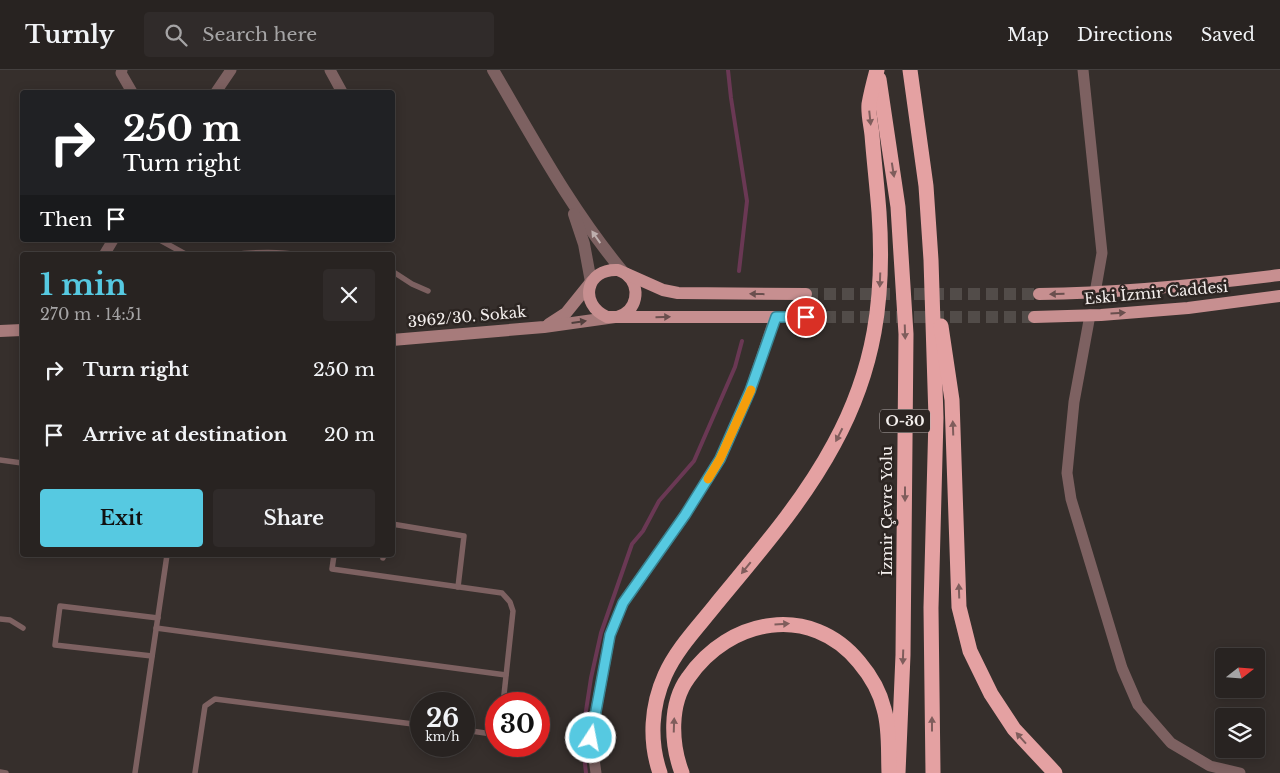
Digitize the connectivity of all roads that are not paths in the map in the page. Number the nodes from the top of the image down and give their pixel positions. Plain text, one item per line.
1 (122, 70) edge
2 (231, 70) edge
3 (330, 70) edge
4 (493, 70) edge
5 (877, 70) edge
6 (910, 70) edge
7 (1083, 70) edge
8 (131, 90) edge
9 (217, 90) edge
10 (341, 90) edge
11 (569, 199) junction
12 (164, 242) edge
13 (182, 252) edge
14 (257, 252) edge
15 (282, 252) edge
16 (931, 260) junction
17 (395, 273) edge
18 (624, 273) junction
19 (1280, 275) edge
20 (592, 282) junction
21 (428, 290) dead end
22 (1095, 293) junction
23 (806, 294) tunnel mouth
24 (1039, 294) tunnel mouth
25 (1280, 296) edge
26 (1090, 315) junction
27 (614, 317) junction
28 (776, 317) junction
29 (806, 317) tunnel mouth
30 (1034, 317) tunnel mouth
31 (544, 327) junction
32 (20, 330) edge
33 (0, 331) edge
34 (395, 340) edge
35 (0, 460) edge
36 (20, 463) edge
37 (395, 524) edge
38 (167, 557) edge
39 (334, 557) edge
40 (458, 587) junction
41 (158, 618) junction
42 (0, 619) edge
43 (23, 628) dead end
44 (156, 628) junction
45 (152, 656) junction
46 (506, 675) junction
47 (504, 692) edge
48 (410, 724) edge
49 (0, 772) edge
50 (6, 773) edge
51 (135, 773) edge
52 (195, 773) edge
53 (596, 773) edge
54 (660, 773) edge
55 (682, 773) edge
56 (889, 773) edge
57 (898, 773) edge
58 (932, 773) edge
59 (1055, 773) edge
60 (1240, 773) edge

1 - 8 street
2 - 9 street
3 - 10 street
4 - 11 street
5 -> 54 highway
5 -> 57 highway, İzmir Çevre Yolu / O-30
6 - 16 highway, O-30
7 - 22 street
18 -> 11 street
11 - 20 street
12 - 13 lane
14 - 15 lane
58 -> 16 highway, O-30
59 -> 16 highway
17 - 21 lane
18 - 20 main road
23 -> 18 main road
18 - 27 main road
19 - 22 main road, Eski İzmir Caddesi
20 - 27 main road
20 - 31 main road
22 -> 24 main road, Eski İzmir Caddesi
26 -> 25 main road, Eski İzmir Caddesi
26 - 30 main road, Eski İzmir Caddesi
26 - 60 street
27 -> 28 main road
31 -> 27 main road, 3962/30. Sokak
28 - 29 main road
28 - 53 street
31 - 34 main road, 3962/30. Sokak
32 - 33 main road
35 - 36 lane
37 - 40 lane
38 - 41 lane
39 - 40 lane
40 - 46 lane
41 - 44 lane
41 - 45 lane
42 - 43 lane
44 - 45 lane
44 - 46 lane
45 - 51 lane
46 - 47 lane
48 - 52 lane
49 - 50 lane
55 -> 56 highway

